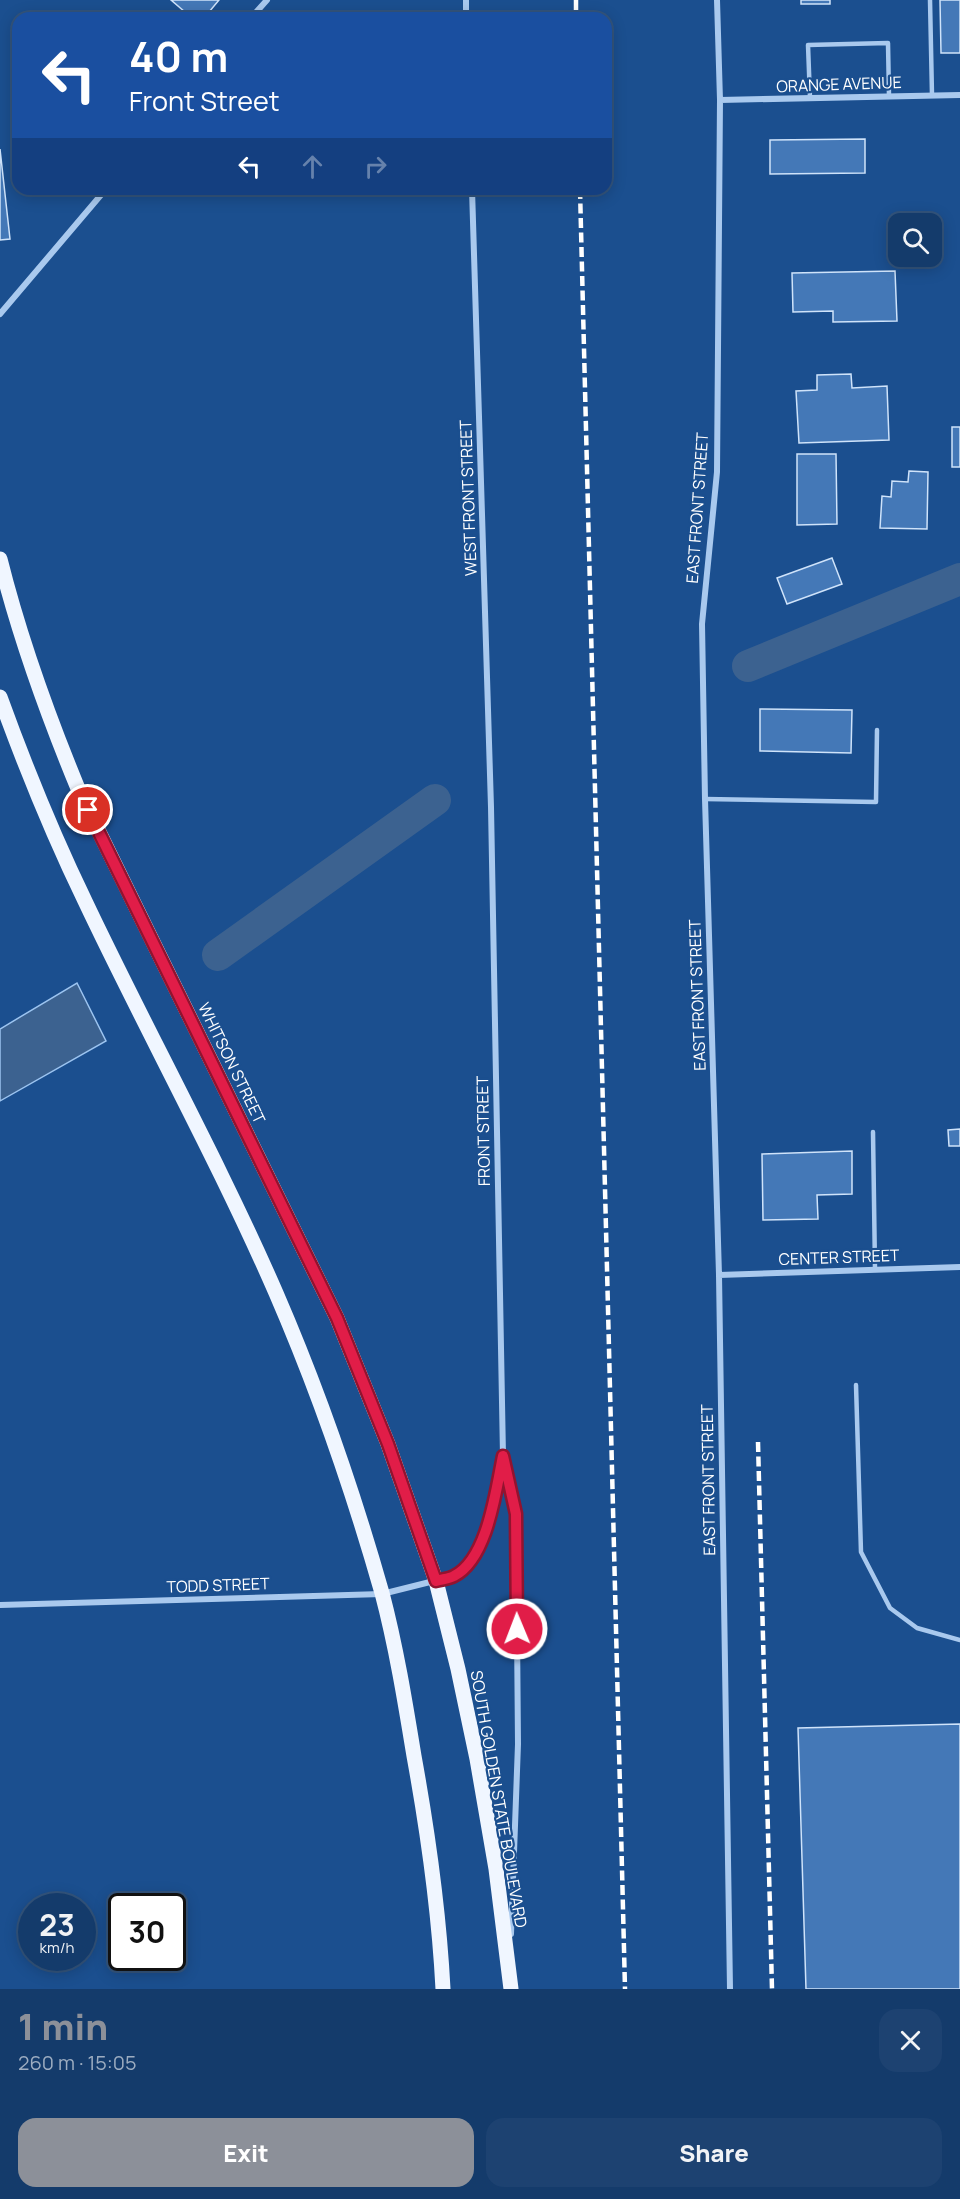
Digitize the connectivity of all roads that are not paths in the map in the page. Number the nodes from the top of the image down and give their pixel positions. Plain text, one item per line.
1 (267, 0) edge
2 (717, 0) edge
3 (930, 0) edge
4 (256, 12) edge
5 (932, 95) junction
6 (960, 95) edge
7 (889, 96) junction
8 (810, 98) junction
9 (720, 100) junction
10 (101, 195) edge
11 (472, 195) edge
12 (0, 314) edge
13 (0, 559) edge
14 (0, 697) edge
15 (877, 730) dead end
16 (705, 800) junction
17 (491, 807) joint
18 (873, 1132) dead end
19 (960, 1267) edge
20 (875, 1269) junction
21 (719, 1275) junction
22 (856, 1385) dead end
23 (503, 1456) junction
24 (436, 1581) junction
25 (382, 1593) junction
26 (0, 1605) edge
27 (960, 1640) edge
28 (509, 1971) junction
29 (443, 1989) edge
30 (510, 1989) edge
31 (730, 1989) edge

1 - 4 street
2 - 9 street, EAST FRONT STREET
3 - 5 lane
5 - 6 street, ORANGE AVENUE
5 - 7 street, ORANGE AVENUE
7 - 8 street, ORANGE AVENUE
7 - 8 lane
8 - 9 street, ORANGE AVENUE
9 - 16 street, EAST FRONT STREET
10 - 12 street
11 - 17 street, WEST FRONT STREET
13 - 24 main road, WHITSON STREET
14 - 25 main road
15 - 16 lane
16 - 21 street, EAST FRONT STREET
17 - 23 street, FRONT STREET
18 - 20 lane
19 - 20 street, CENTER STREET
20 - 21 street, CENTER STREET
21 - 31 street, EAST FRONT STREET
22 - 27 lane
23 - 24 street, FRONT STREET
23 - 28 street, FRONT STREET
24 - 25 street, TODD STREET
24 - 28 main road, SOUTH GOLDEN STATE BOULEVARD
25 - 26 street, TODD STREET
25 - 29 main road
28 - 30 main road, SOUTH GOLDEN STATE BOULEVARD

